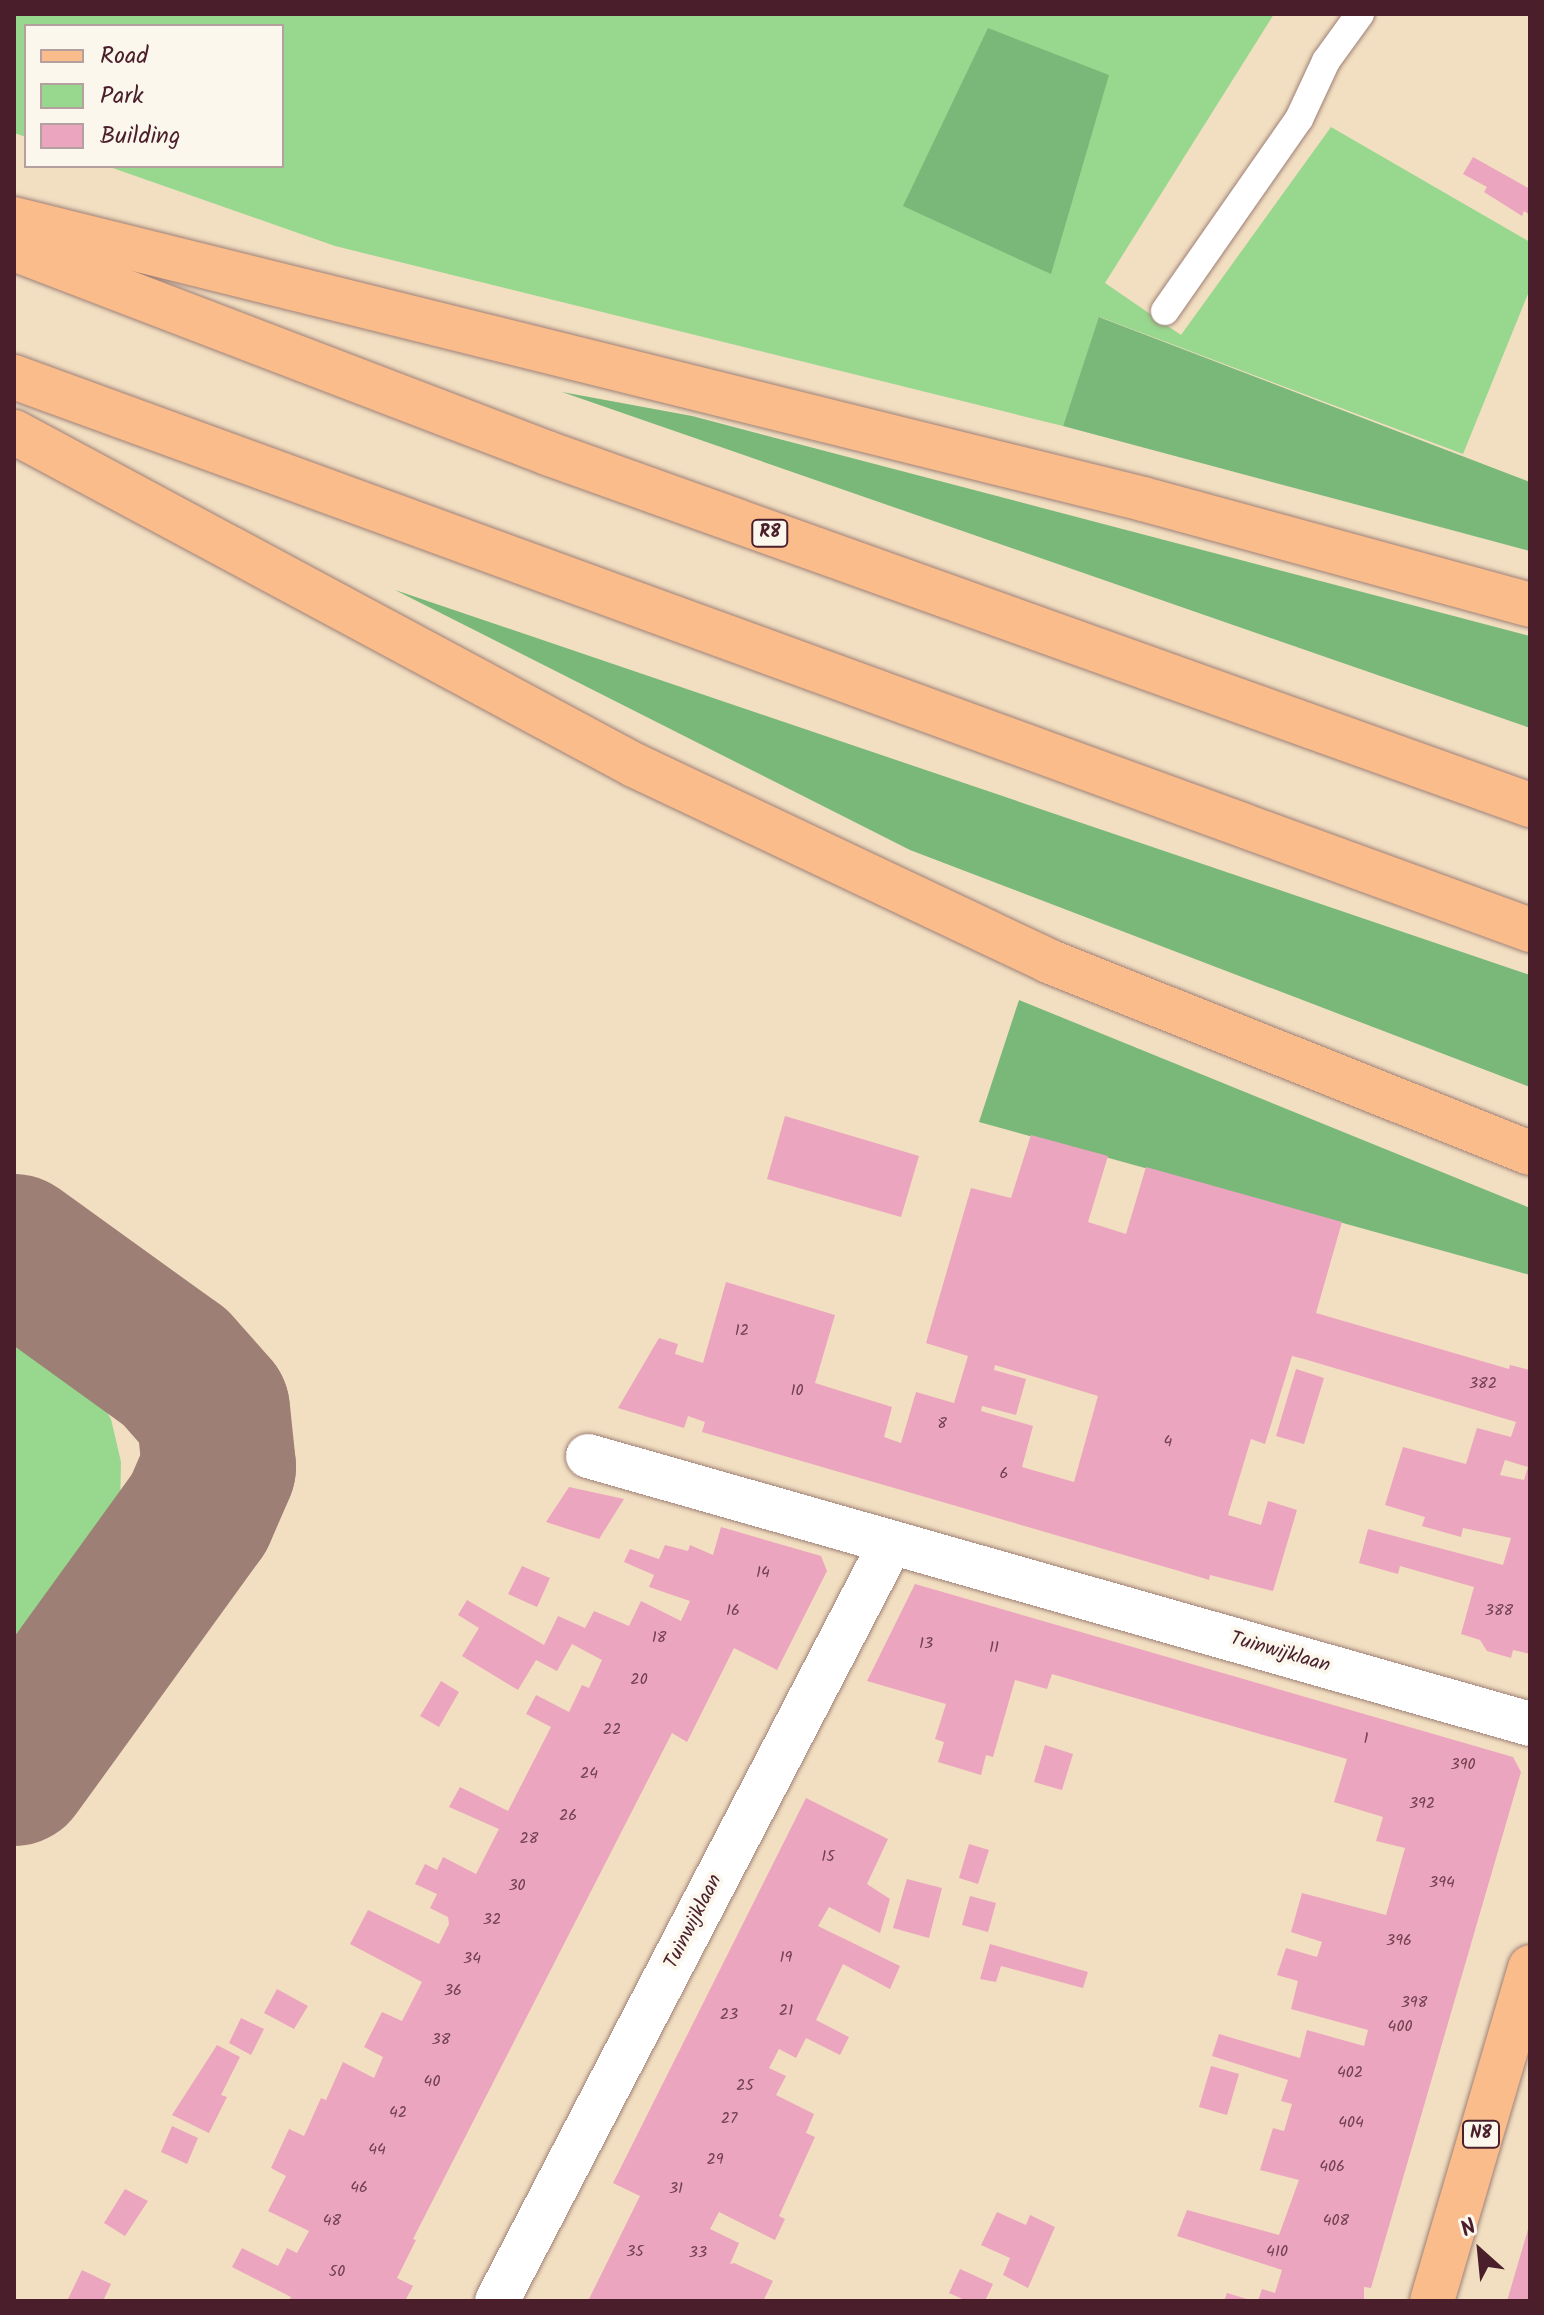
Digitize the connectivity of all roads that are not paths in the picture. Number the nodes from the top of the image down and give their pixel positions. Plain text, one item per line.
1 (1360, 14) edge
2 (14, 219) edge
3 (14, 249) edge
4 (1165, 311) dead end
5 (14, 377) edge
6 (14, 432) edge
7 (1530, 605) edge
8 (1530, 805) edge
9 (1530, 930) edge
10 (1530, 1153) edge
11 (588, 1456) dead end
12 (891, 1543) junction
13 (1530, 1724) edge
14 (1530, 1967) edge
15 (497, 2301) edge
16 (1432, 2301) edge

1 - 4 lane
2 - 7 main road
3 - 8 main road, R8
5 - 9 main road
6 - 10 main road
11 - 12 street, Tuinwijklaan
12 - 13 street, Tuinwijklaan
12 - 15 street, Tuinwijklaan
14 - 16 main road, N8

